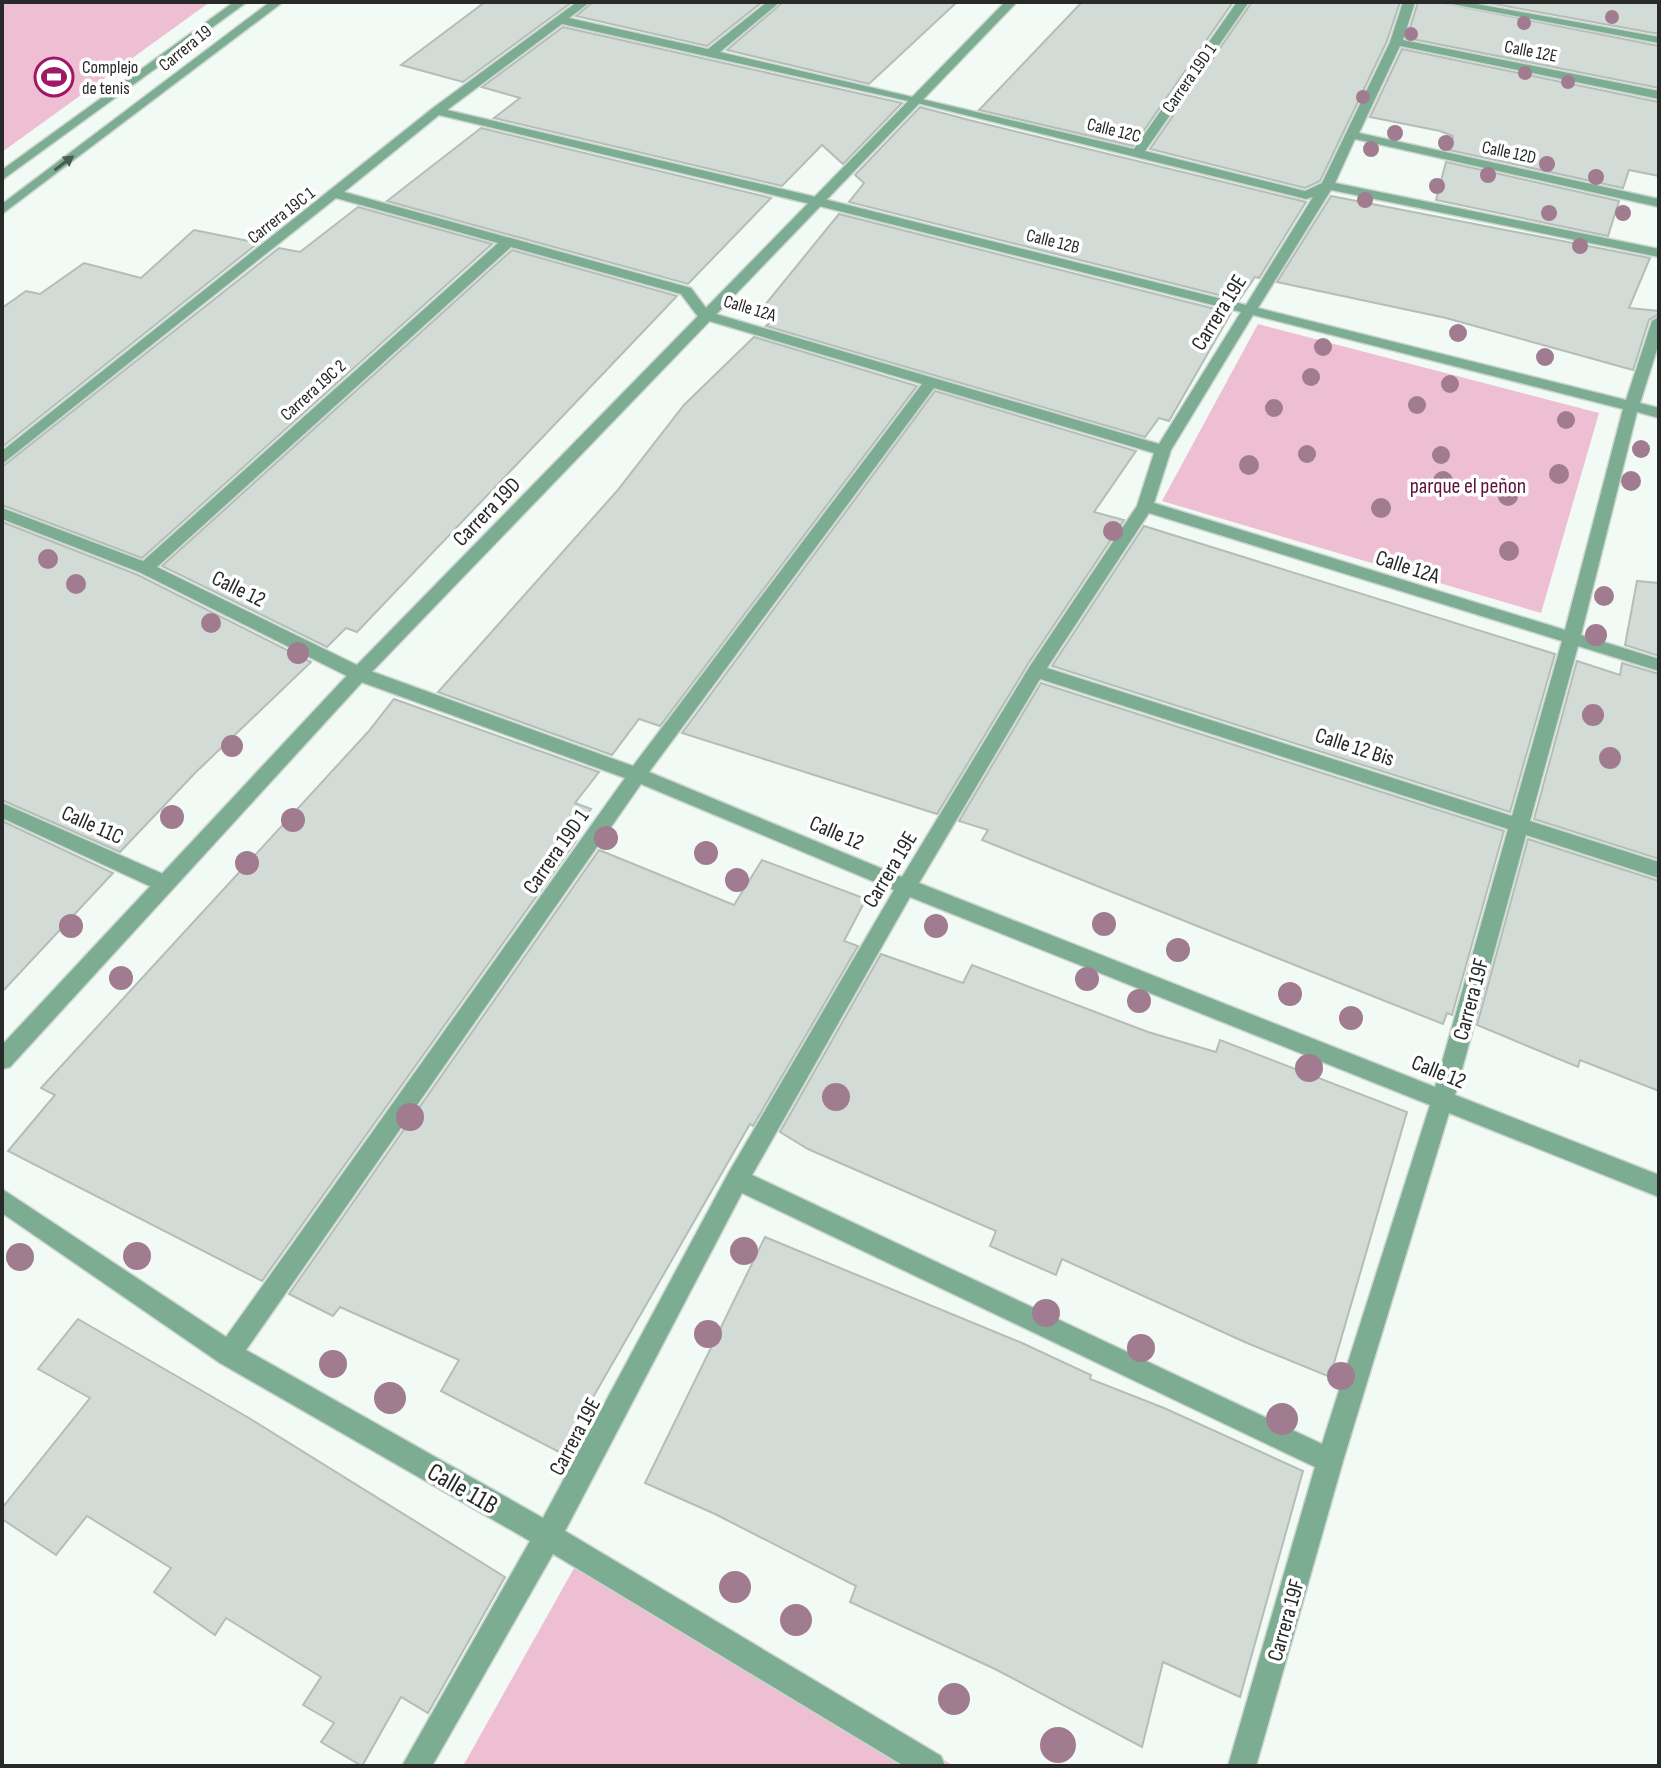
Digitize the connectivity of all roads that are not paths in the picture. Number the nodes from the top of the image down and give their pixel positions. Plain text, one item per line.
1 (241, 2) edge
2 (277, 2) edge
3 (584, 2) edge
4 (774, 2) edge
5 (1011, 2) edge
6 (1243, 2) edge
7 (1409, 2) edge
8 (1447, 2) edge
9 (1546, 2) edge
10 (561, 20) junction
11 (1542, 21) junction
12 (1659, 40) edge
13 (1396, 42) junction
14 (711, 53) junction
15 (1659, 95) edge
16 (917, 99) junction
17 (437, 111) junction
18 (1352, 135) junction
19 (1136, 155) junction
20 (2, 176) edge
21 (1327, 185) junction
22 (336, 194) junction
23 (820, 202) junction
24 (1659, 203) edge
25 (2, 210) edge
26 (509, 241) junction
27 (1659, 253) edge
28 (1248, 309) junction
29 (704, 315) junction
30 (1659, 321) edge
31 (930, 383) junction
32 (1631, 407) junction
33 (1659, 413) edge
34 (1163, 450) junction
35 (2, 459) edge
36 (1145, 506) junction
37 (2, 513) edge
38 (145, 568) junction
39 (1571, 641) junction
40 (1659, 665) edge
41 (1036, 671) junction
42 (359, 674) junction
43 (637, 775) junction
44 (2, 810) edge
45 (1518, 823) junction
46 (1659, 870) edge
47 (163, 883) junction
48 (906, 887) junction
49 (2, 1060) edge
50 (1443, 1098) junction
51 (737, 1179) junction
52 (1659, 1186) edge
53 (2, 1200) edge
54 (229, 1354) junction
55 (1330, 1461) junction
56 (548, 1536) junction
57 (416, 1766) edge
58 (931, 1766) edge
59 (1242, 1766) edge

1 - 20 street
25 -> 2 street, Carrera 19
3 - 10 street, Carrera 19C 1
4 - 14 street
5 - 16 street, Carrera 19D
6 - 19 street, Carrera 19D 1
7 - 13 street, Carrera 19E
8 - 11 street
9 - 11 street
10 - 14 street, Calle 12C
10 - 17 street, Carrera 19C 1
11 - 12 street
13 - 15 street, Calle 12E
13 - 18 street, Carrera 19E
14 - 16 street, Calle 12C
16 - 19 street, Calle 12C
16 - 23 street, Carrera 19D
17 - 22 street, Carrera 19C 1
17 - 23 street, Calle 12B
18 - 21 street, Carrera 19E
18 - 24 street, Calle 12D
19 - 21 street, Calle 12C
21 - 27 street, Calle 12C
21 - 28 street, Carrera 19E
22 - 26 street, Calle 12A
22 - 35 street, Carrera 19C 1
23 - 28 street, Calle 12B
23 - 29 street, Carrera 19D
26 - 29 street, Calle 12A
26 - 38 street, Carrera 19C 2
28 - 32 street, Calle 12B
28 - 34 street, Carrera 19E
29 - 31 street, Calle 12A
29 - 42 street, Carrera 19D
30 - 32 street, Carrera 19F
31 - 34 street, Calle 12A
31 - 43 street, Carrera 19D 1
32 - 33 street, Calle 12B
32 - 39 street, Carrera 19F
34 - 36 street, Carrera 19E
36 - 39 street, Calle 12A
36 - 41 street, Carrera 19E
37 - 38 street, Calle 12
38 - 42 street, Calle 12
39 - 40 street, Calle 12A
39 - 45 street, Carrera 19F
41 - 45 street, Calle 12 Bis
41 - 48 street, Carrera 19E
42 - 43 street, Calle 12
42 - 47 street, Carrera 19D
43 - 48 street, Calle 12
43 - 54 street, Carrera 19D 1
44 - 47 street, Calle 11C
45 - 46 street, Calle 12 Bis
45 - 50 street, Carrera 19F
47 - 49 street, Carrera 19D
48 - 50 street, Calle 12
48 - 51 street, Carrera 19E
50 - 52 street, Calle 12
50 - 55 street, Carrera 19F
51 - 55 street
51 - 56 street, Carrera 19E
53 - 54 street, Calle 11B
54 - 56 street, Calle 11B
55 - 59 street, Carrera 19F
56 - 57 street, Carrera 19E
56 - 58 street, Calle 11B

